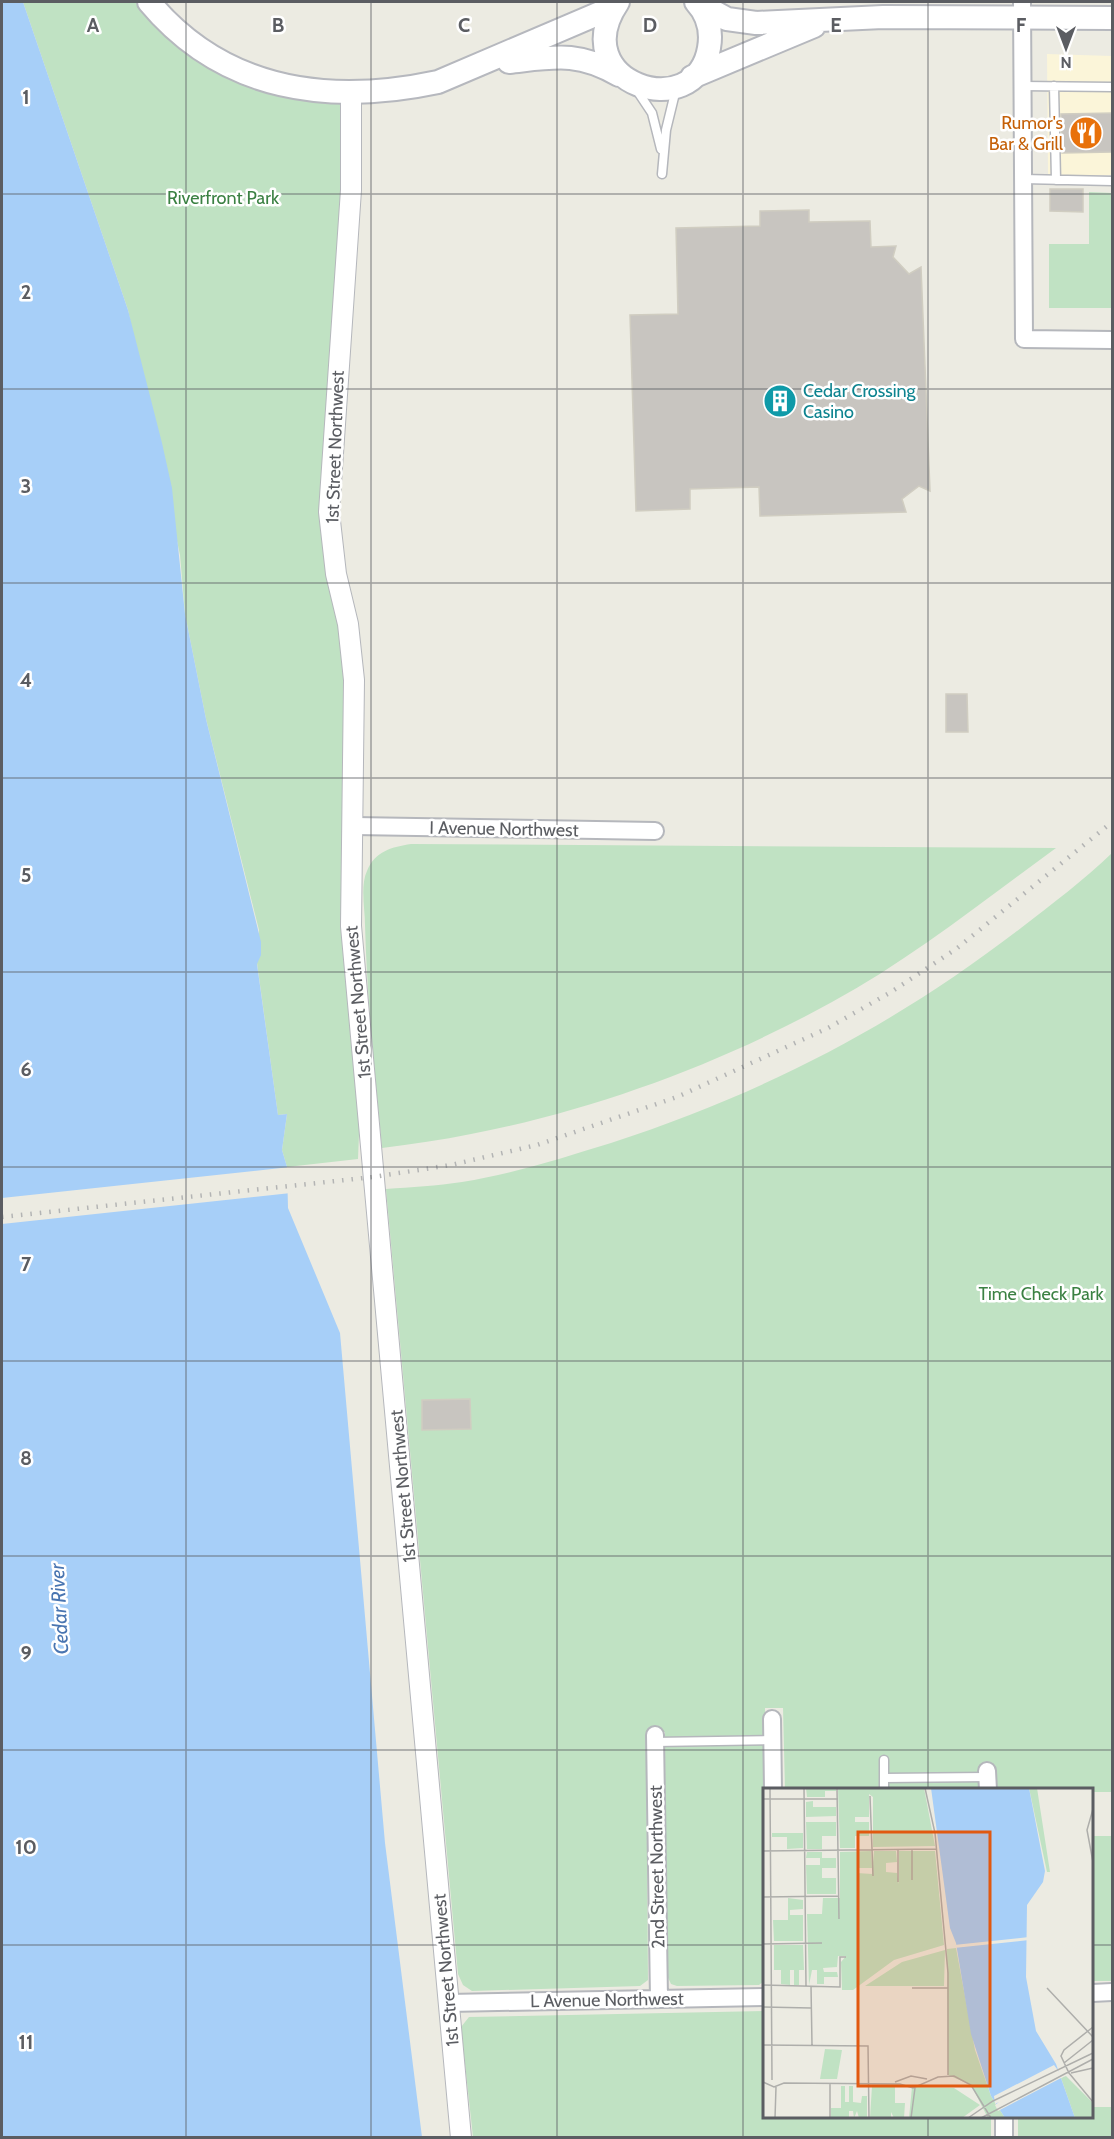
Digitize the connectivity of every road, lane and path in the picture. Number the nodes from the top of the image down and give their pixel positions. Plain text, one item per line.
1 (149, 2) edge
2 (697, 2) edge
3 (616, 4) edge
4 (1022, 9) edge
5 (833, 18) junction
6 (1113, 18) edge
7 (487, 64) junction
8 (626, 80) junction
9 (684, 82) junction
10 (1022, 86) junction
11 (1054, 86) junction
12 (1113, 87) edge
13 (351, 94) junction
14 (662, 155) junction
15 (662, 174) dead end
16 (1023, 179) junction
17 (1056, 180) junction
18 (1113, 181) edge
19 (1113, 340) edge
20 (354, 826) junction
21 (655, 831) dead end
22 (772, 1719) dead end
23 (656, 1738) joint
24 (772, 1740) junction
25 (884, 1760) dead end
26 (884, 1778) junction
27 (987, 1779) edge
28 (773, 1788) edge
29 (884, 1788) edge
30 (1113, 1992) edge
31 (1093, 1993) edge
32 (763, 1998) edge
33 (659, 1999) junction
34 (449, 2002) junction
35 (1004, 2118) edge
36 (461, 2138) edge
37 (1004, 2138) edge

1 - 13 main road
2 - 5 main road
2 - 9 main road
3 - 7 main road
3 - 8 main road
4 - 5 main road
4 - 6 main road
4 - 10 street
5 - 9 main road
7 - 8 main road
7 - 13 main road
8 - 9 main road
8 - 14 lane
9 - 14 lane
10 - 11 lane
10 - 16 street
11 - 12 lane
11 - 17 lane
13 - 20 street, 1st Street Northwest
14 - 15 lane
16 - 17 lane
16 - 19 street
17 - 18 lane
20 - 21 street, I Avenue Northwest
20 - 34 street, 1st Street Northwest
22 - 24 street
23 - 24 lane
23 - 33 street, 2nd Street Northwest
24 - 28 street
25 - 26 lane
26 - 27 lane
26 - 29 lane
30 - 31 street
32 - 33 street, L Avenue Northwest
33 - 34 street, L Avenue Northwest
34 - 36 street, 1st Street Northwest
35 - 37 street

